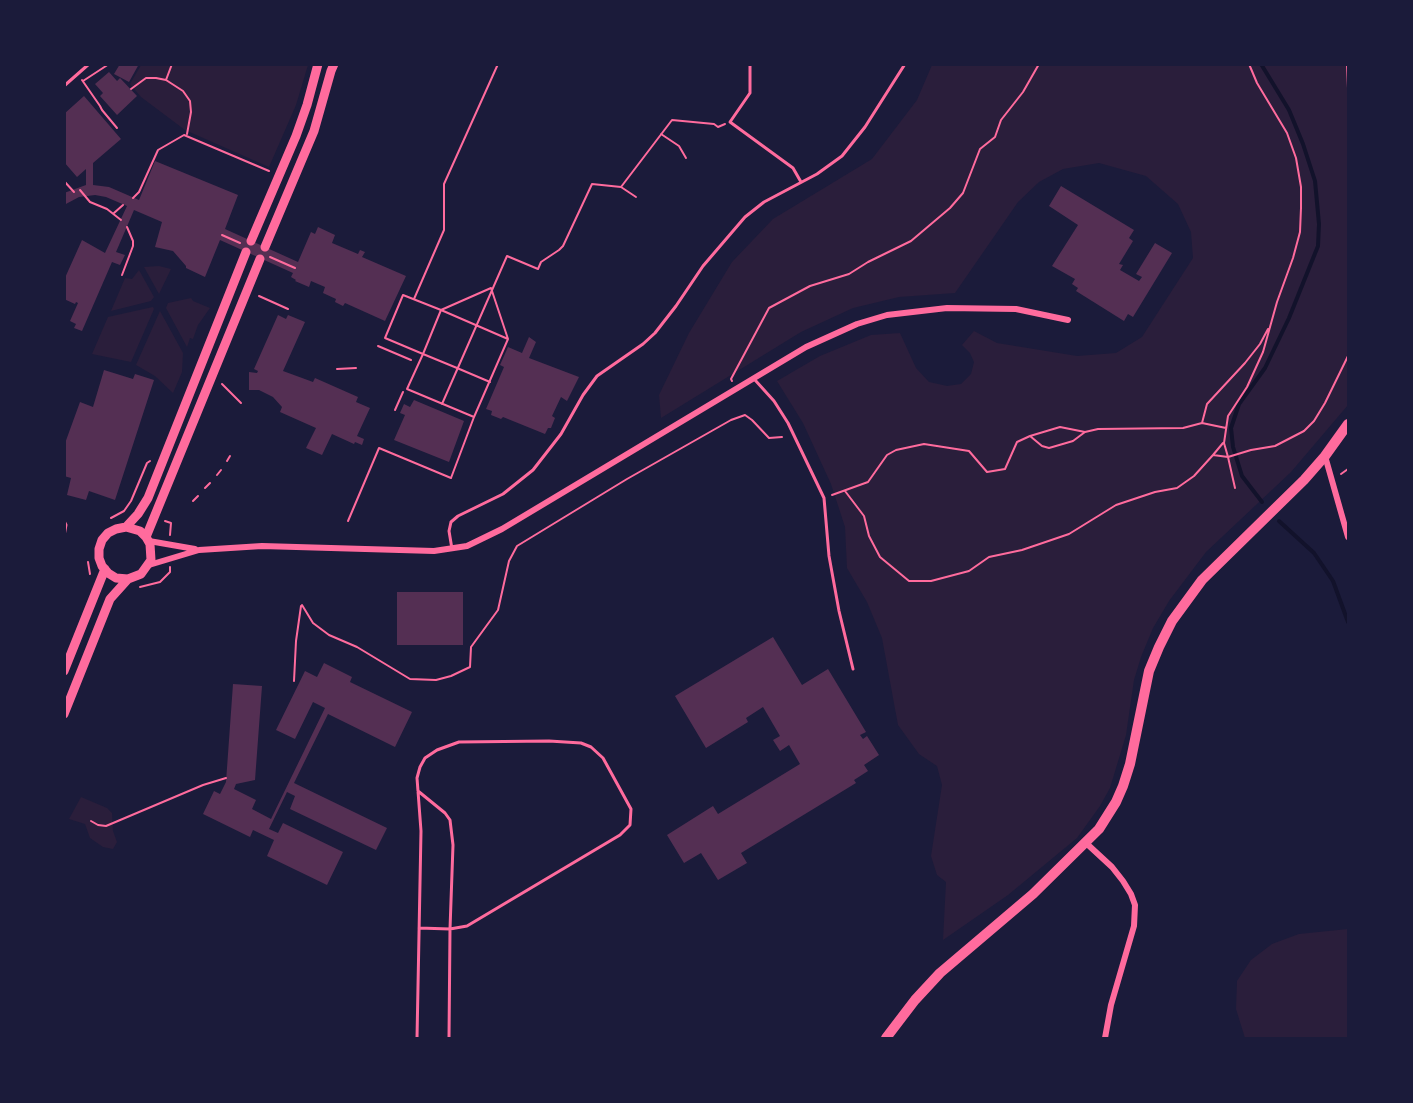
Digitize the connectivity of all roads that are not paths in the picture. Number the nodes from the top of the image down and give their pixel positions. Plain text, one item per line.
1 (89, 64) edge
2 (318, 64) edge
3 (334, 64) edge
4 (750, 64) edge
5 (905, 64) edge
6 (64, 86) edge
7 (801, 182) junction
8 (251, 241) dead end
9 (265, 247) dead end
10 (246, 252) dead end
11 (260, 258) dead end
12 (1068, 320) dead end
13 (754, 378) junction
14 (1348, 424) edge
15 (1325, 456) junction
16 (64, 522) edge
17 (126, 527) junction
18 (64, 536) edge
19 (1348, 537) edge
20 (147, 539) junction
21 (452, 549) junction
22 (199, 550) junction
23 (149, 565) junction
24 (105, 569) junction
25 (128, 579) junction
26 (853, 669) dead end
27 (64, 671) edge
28 (64, 714) edge
29 (418, 791) junction
30 (1086, 843) junction
31 (418, 928) junction
32 (450, 929) junction
33 (417, 1038) edge
34 (449, 1038) edge
35 (886, 1038) edge
36 (1105, 1038) edge

1 - 6 lane
2 - 8 main road
3 - 9 main road
4 - 7 lane
5 - 7 lane
7 - 21 lane
10 - 17 main road
11 - 20 main road
12 - 13 street
13 - 21 street
13 - 26 lane
14 - 15 main road
15 - 19 street
15 - 30 main road
16 - 18 lane
17 - 20 main road
17 - 24 main road
20 - 22 street
20 - 23 main road
21 - 22 street
22 - 23 street
23 - 25 main road
24 - 25 main road
24 - 27 main road
25 - 28 main road
29 - 31 lane
29 - 32 lane
29 - 32 lane
30 - 35 main road
30 - 36 street
31 - 32 lane
31 - 33 lane
32 - 34 lane

